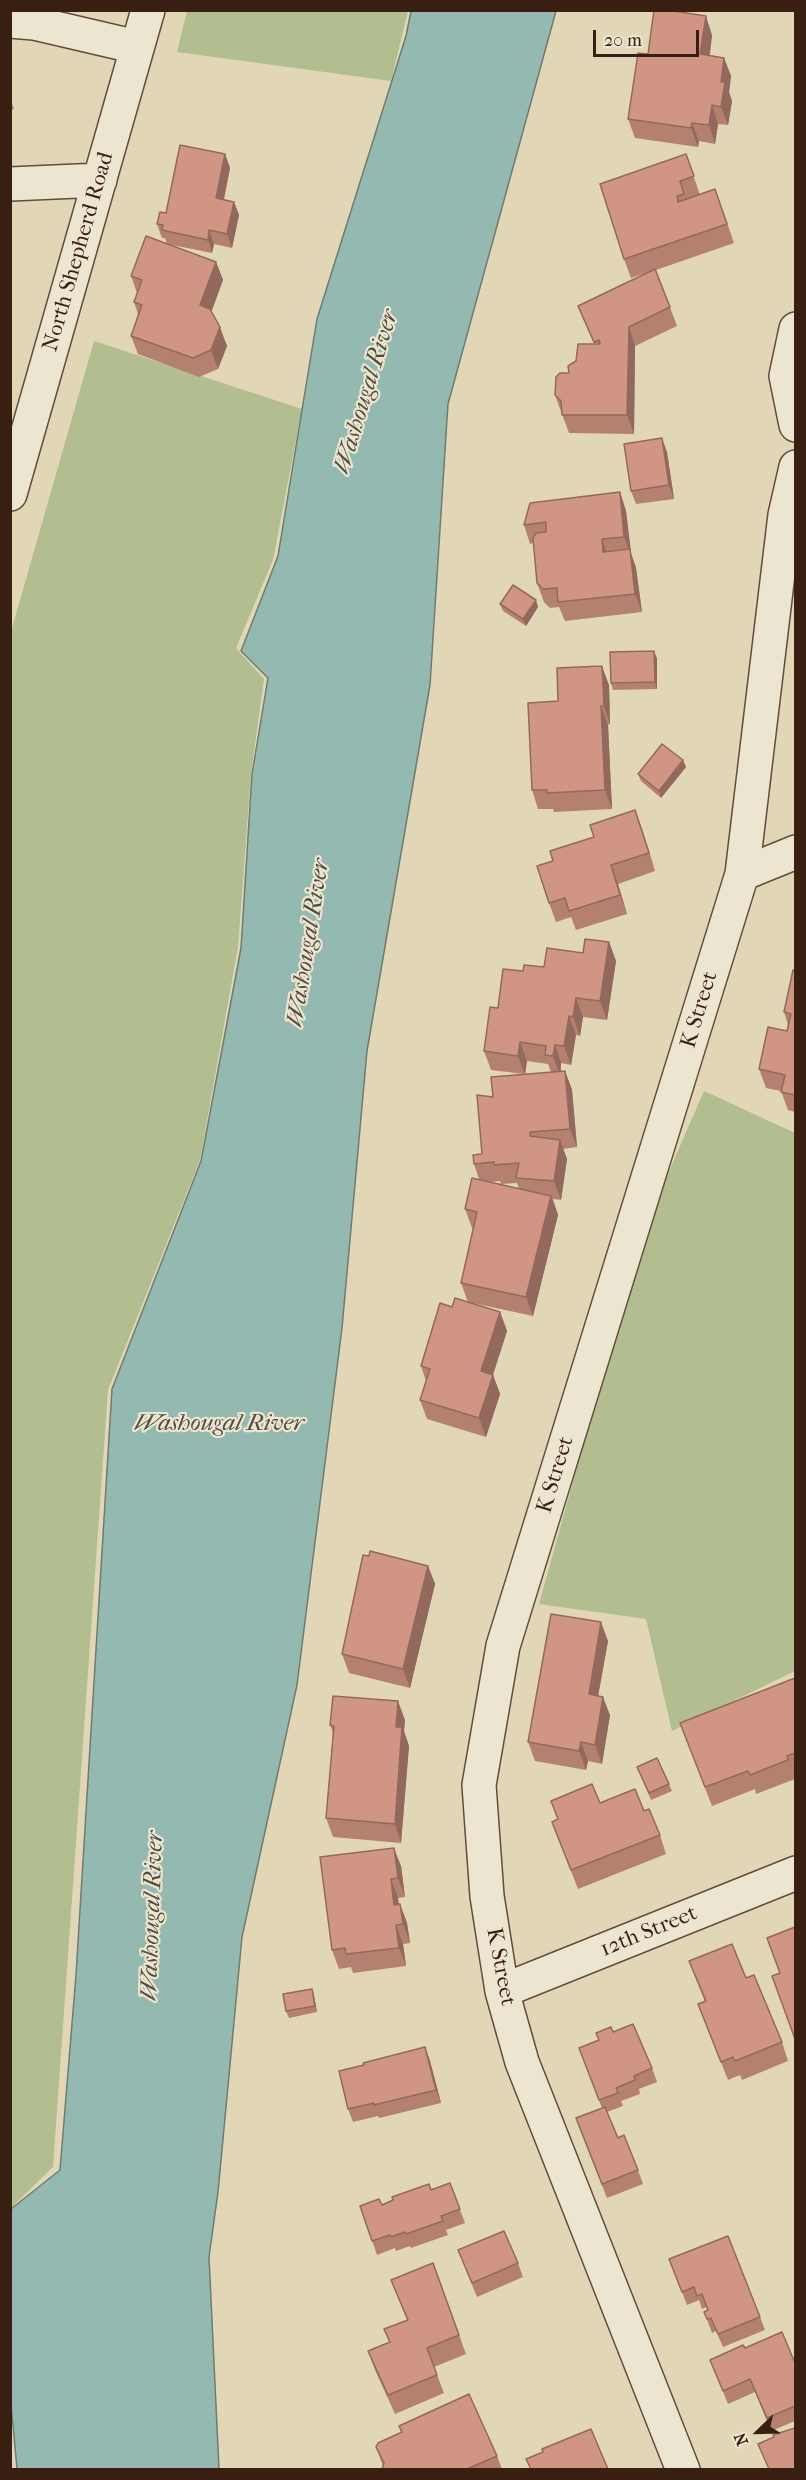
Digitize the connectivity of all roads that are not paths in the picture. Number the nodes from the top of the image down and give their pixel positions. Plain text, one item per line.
1 (148, 10) edge
2 (10, 21) edge
3 (137, 47) junction
4 (100, 180) junction
5 (10, 184) edge
6 (795, 329) edge
7 (795, 426) edge
8 (795, 467) edge
9 (10, 494) edge
10 (795, 852) edge
11 (742, 874) junction
12 (795, 1873) edge
13 (502, 1991) junction
14 (683, 2469) edge

1 - 3 street, North Shepherd Road
2 - 3 street
3 - 4 street, North Shepherd Road
4 - 5 street
4 - 9 street, North Shepherd Road
6 - 7 street
8 - 11 street, K Street
10 - 11 street
11 - 13 street, K Street
12 - 13 street, 12th Street
13 - 14 street, K Street

